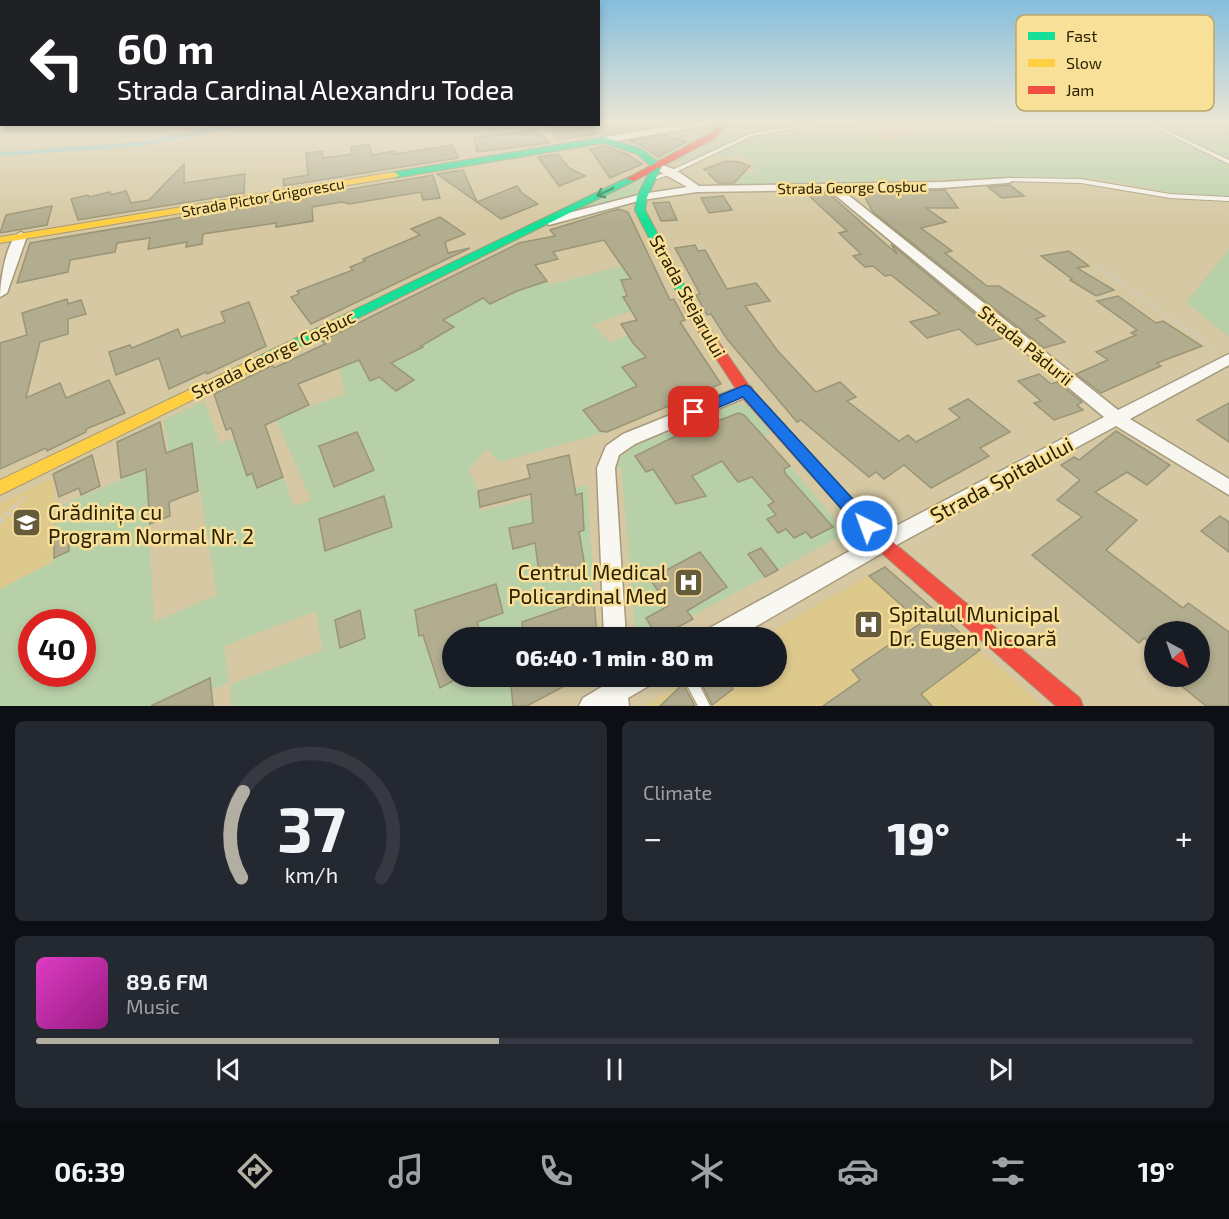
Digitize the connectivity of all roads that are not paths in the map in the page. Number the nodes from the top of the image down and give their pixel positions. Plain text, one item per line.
1 (507, 156) edge
2 (647, 156) edge
3 (680, 156) edge
4 (706, 156) edge
5 (672, 172) junction
6 (654, 173) junction
7 (1007, 180) joint
8 (833, 188) junction
9 (697, 189) junction
10 (642, 197) junction
11 (1229, 199) edge
12 (546, 222) junction
13 (21, 236) junction
14 (0, 240) edge
15 (0, 293) edge
16 (1228, 359) edge
17 (745, 391) junction
18 (1116, 418) junction
19 (0, 488) edge
20 (1229, 489) edge
21 (882, 543) junction
22 (614, 627) edge
23 (733, 627) edge
24 (694, 687) edge
25 (616, 691) edge
26 (591, 706) edge
27 (704, 706) edge
28 (1072, 706) edge

1 - 13 street, Strada Pictor Grigorescu
2 - 6 street
3 - 6 street, Strada George Coșbuc
4 - 5 lane
5 - 6 street
5 - 9 street
6 - 10 street
6 -> 12 street, Strada George Coșbuc
7 - 8 street, Strada George Coșbuc
7 - 11 lane
8 - 9 street, Strada George Coșbuc
8 - 18 street, Strada Pădurii
9 - 10 street, Strada George Coșbuc
10 - 12 street, Strada George Coșbuc
10 - 17 street, Strada Stejarului
12 - 19 street, Strada George Coșbuc
13 - 14 street, Strada Pictor Grigorescu
13 - 15 street
16 - 18 street, Strada Spitalului
17 - 21 street, Strada Stejarului
17 - 22 street
18 - 20 street, Strada Pădurii
18 - 21 street, Strada Spitalului
21 - 23 street, Strada Spitalului
21 - 28 street, Strada Stejarului
24 - 27 lane
25 - 26 street

